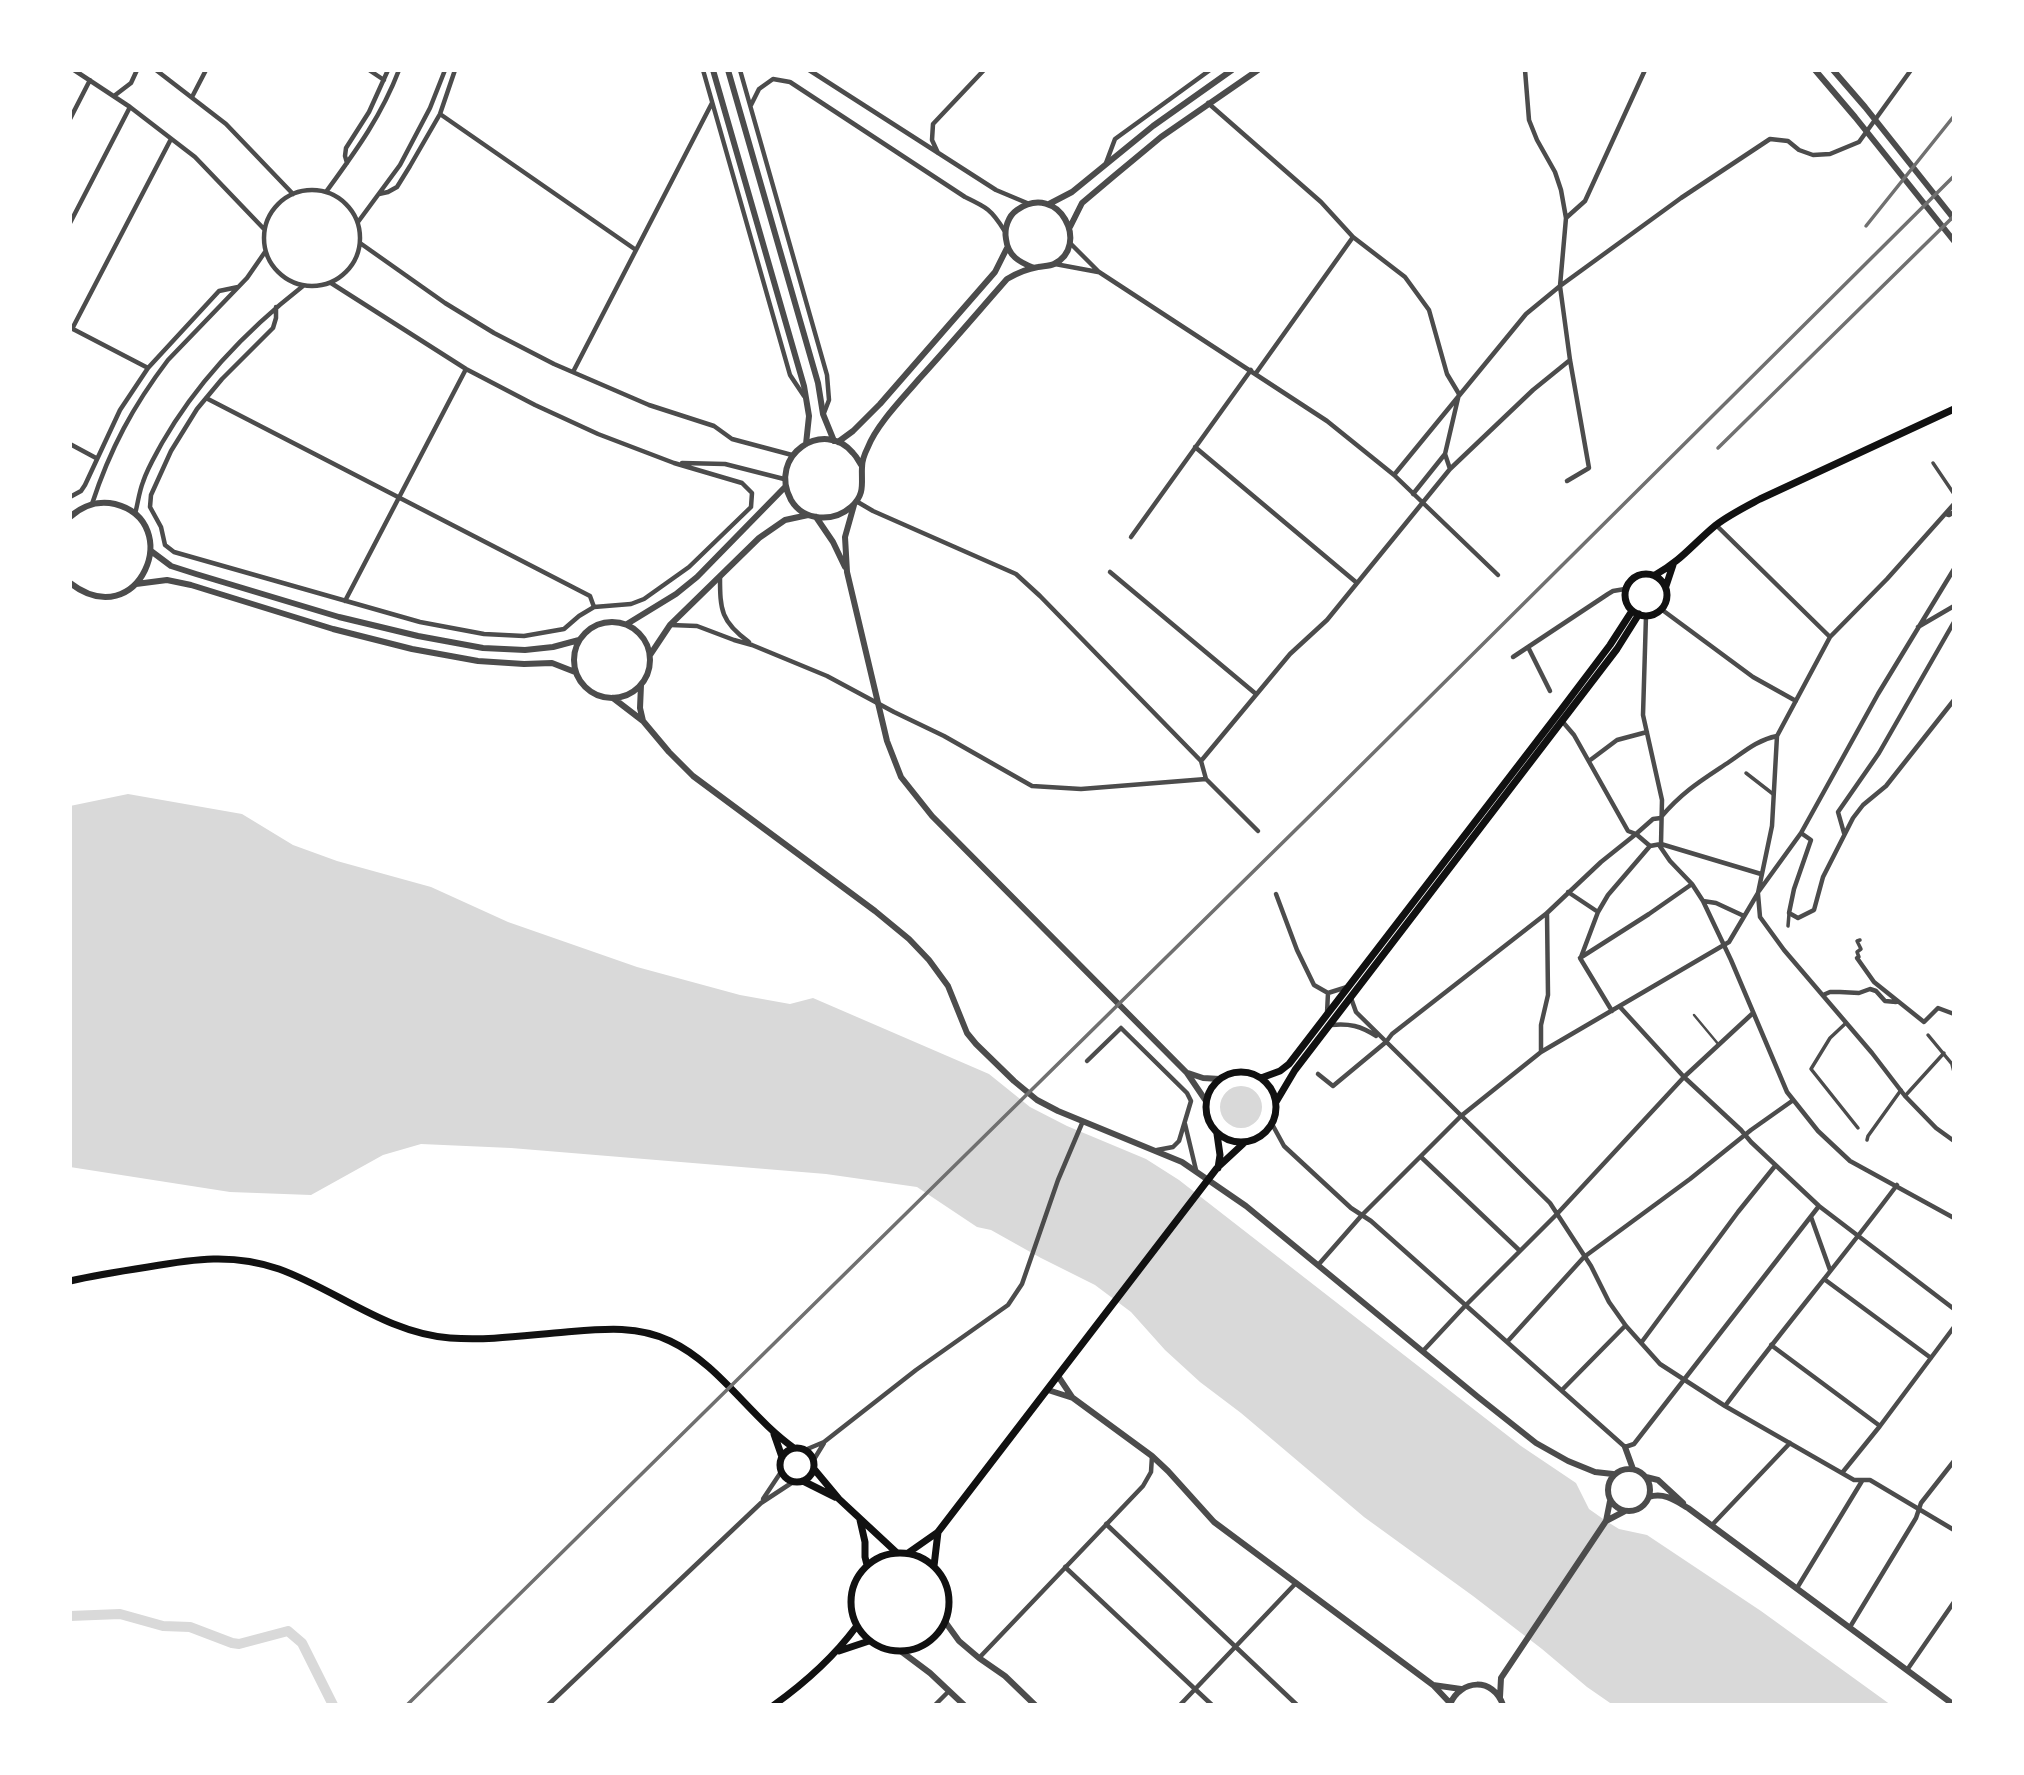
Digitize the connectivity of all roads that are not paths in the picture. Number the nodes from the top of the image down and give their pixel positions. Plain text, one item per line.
1 (74, 70) edge
2 (137, 70) edge
3 (156, 70) edge
4 (206, 70) edge
5 (369, 70) edge
6 (388, 70) edge
7 (399, 70) edge
8 (445, 70) edge
9 (455, 70) edge
10 (703, 70) edge
11 (713, 70) edge
12 (728, 70) edge
13 (740, 70) edge
14 (809, 70) edge
15 (984, 70) edge
16 (1210, 70) edge
17 (1232, 70) edge
18 (1258, 70) edge
19 (1525, 70) edge
20 (1646, 70) edge
21 (1815, 70) edge
22 (1833, 70) edge
23 (1911, 70) edge
24 (90, 80) junction
25 (384, 80) junction
26 (114, 96) junction
27 (192, 97) junction
28 (712, 102) junction
29 (1208, 103) junction
30 (750, 106) junction
31 (130, 107) junction
32 (440, 114) junction
33 (70, 119) edge
34 (170, 139) junction
35 (938, 153) junction
36 (347, 164) junction
37 (1105, 164) junction
38 (326, 192) junction
39 (293, 194) junction
40 (378, 194) junction
41 (1027, 203) junction
42 (1049, 204) junction
43 (1566, 218) junction
44 (1954, 219) edge
45 (70, 223) edge
46 (358, 223) junction
47 (1070, 227) junction
48 (264, 229) junction
49 (1004, 230) junction
50 (1353, 237) junction
51 (1954, 242) edge
52 (360, 243) junction
53 (1070, 243) junction
54 (1007, 247) junction
55 (636, 250) junction
56 (265, 252) junction
57 (1054, 264) junction
58 (1034, 268) junction
59 (1098, 272) junction
60 (331, 283) junction
61 (303, 286) junction
62 (1560, 286) junction
63 (239, 287) junction
64 (276, 307) junction
65 (71, 329) edge
66 (1570, 360) junction
67 (148, 368) junction
68 (466, 369) junction
69 (573, 372) junction
70 (1253, 372) junction
71 (1459, 394) junction
72 (206, 398) junction
73 (807, 400) junction
74 (1954, 409) edge
75 (823, 414) junction
76 (836, 441) junction
77 (806, 443) junction
78 (70, 444) edge
79 (1195, 447) junction
80 (1445, 454) junction
81 (792, 455) junction
82 (154, 457) junction
83 (96, 458) junction
84 (166, 463) junction
85 (674, 463) junction
86 (1933, 463) dead end
87 (862, 466) junction
88 (1450, 468) junction
89 (1394, 475) junction
90 (1567, 481) dead end
91 (785, 483) junction
92 (1954, 494) edge
93 (1413, 495) junction
94 (70, 497) edge
95 (399, 498) junction
96 (1422, 502) junction
97 (855, 503) junction
98 (92, 504) junction
99 (1954, 504) edge
100 (1954, 512) edge
101 (1946, 514) junction
102 (135, 515) junction
103 (808, 515) junction
104 (70, 517) edge
105 (816, 517) junction
106 (1716, 525) junction
107 (1131, 537) dead end
108 (151, 551) junction
109 (1673, 565) junction
110 (1954, 569) edge
111 (847, 572) junction
112 (1110, 572) dead end
113 (1498, 575) dead end
114 (1655, 575) junction
115 (720, 577) junction
116 (70, 583) edge
117 (1357, 583) junction
118 (136, 584) junction
119 (1666, 586) junction
120 (1625, 589) junction
121 (345, 601) junction
122 (1954, 606) edge
123 (594, 607) junction
124 (1661, 608) junction
125 (1639, 614) junction
126 (1954, 622) edge
127 (627, 624) junction
128 (670, 625) junction
129 (1917, 628) junction
130 (1830, 637) junction
131 (579, 640) junction
132 (752, 645) junction
133 (1528, 647) junction
134 (650, 655) junction
135 (1513, 657) dead end
136 (575, 672) junction
137 (641, 685) junction
138 (1550, 691) dead end
139 (1256, 694) junction
140 (613, 698) junction
141 (1954, 700) edge
142 (1796, 701) junction
143 (643, 721) junction
144 (1562, 721) junction
145 (1647, 732) junction
146 (1777, 736) junction
147 (1201, 761) junction
148 (1589, 761) junction
149 (1746, 774) dead end
150 (1206, 779) junction
151 (1773, 794) junction
152 (1661, 818) junction
153 (1258, 831) dead end
154 (1801, 833) junction
155 (1636, 834) junction
156 (1844, 834) junction
157 (1660, 845) junction
158 (1650, 846) junction
159 (1761, 874) junction
160 (1692, 884) junction
161 (1568, 892) junction
162 (1758, 893) junction
163 (1276, 894) dead end
164 (1703, 901) junction
165 (1598, 912) junction
166 (1547, 913) junction
167 (1788, 913) junction
168 (1744, 916) junction
169 (1788, 926) dead end
170 (1860, 940) dead end
171 (1724, 944) junction
172 (1580, 958) junction
173 (1857, 958) joint
174 (1348, 986) junction
175 (1328, 993) junction
176 (1823, 995) junction
177 (1352, 998) junction
178 (1900, 1003) junction
179 (1620, 1007) junction
180 (1612, 1011) junction
181 (1753, 1013) junction
182 (1954, 1014) edge
183 (1327, 1015) junction
184 (1694, 1015) dead end
185 (1846, 1023) junction
186 (1331, 1024) junction
187 (1928, 1035) dead end
188 (1386, 1042) junction
189 (1719, 1045) junction
190 (1541, 1052) junction
191 (1944, 1053) junction
192 (1087, 1060) dead end
193 (1954, 1072) edge
194 (1187, 1073) junction
195 (1318, 1074) dead end
196 (1684, 1077) junction
197 (1261, 1078) junction
198 (1220, 1079) junction
199 (1901, 1090) junction
200 (1905, 1096) junction
201 (1206, 1101) junction
202 (1792, 1101) junction
203 (1276, 1102) junction
204 (1461, 1115) junction
205 (1083, 1121) junction
206 (1185, 1123) junction
207 (1272, 1124) junction
208 (1858, 1128) dead end
209 (1217, 1134) junction
210 (1745, 1134) junction
211 (1867, 1140) dead end
212 (1954, 1141) edge
213 (1244, 1143) junction
214 (1157, 1150) junction
215 (1421, 1157) junction
216 (1775, 1166) junction
217 (1217, 1168) junction
218 (1196, 1171) junction
219 (1897, 1185) junction
220 (1819, 1206) junction
221 (1557, 1214) junction
222 (1362, 1215) junction
223 (1811, 1217) junction
224 (1954, 1218) edge
225 (1859, 1237) junction
226 (1519, 1250) junction
227 (1584, 1257) junction
228 (1319, 1264) junction
229 (1830, 1270) junction
230 (1824, 1279) junction
231 (70, 1281) edge
232 (1465, 1306) junction
233 (1954, 1309) edge
234 (1626, 1326) junction
235 (1954, 1327) edge
236 (1507, 1342) junction
237 (1641, 1343) junction
238 (1771, 1345) junction
239 (1423, 1351) junction
240 (1931, 1358) junction
241 (1058, 1377) junction
242 (1684, 1381) junction
243 (1048, 1390) junction
244 (1562, 1390) junction
245 (1073, 1398) junction
246 (1725, 1406) junction
247 (1880, 1426) junction
248 (774, 1434) junction
249 (824, 1442) junction
250 (1790, 1443) junction
251 (1625, 1447) junction
252 (794, 1448) junction
253 (805, 1450) junction
254 (1152, 1456) junction
255 (782, 1457) junction
256 (1954, 1461) edge
257 (813, 1465) junction
258 (1633, 1469) junction
259 (781, 1472) junction
260 (1595, 1472) junction
261 (1842, 1473) junction
262 (1613, 1474) junction
263 (1646, 1477) junction
264 (1863, 1480) junction
265 (803, 1481) junction
266 (793, 1482) junction
267 (1608, 1483) junction
268 (1649, 1497) junction
269 (839, 1499) junction
270 (1610, 1501) junction
271 (761, 1503) junction
272 (1688, 1508) junction
273 (1917, 1509) junction
274 (1625, 1511) junction
275 (860, 1520) junction
276 (1606, 1521) junction
277 (1106, 1524) junction
278 (1712, 1525) junction
279 (1954, 1530) edge
280 (938, 1532) junction
281 (896, 1552) junction
282 (908, 1553) junction
283 (867, 1565) junction
284 (934, 1566) junction
285 (1065, 1567) junction
286 (1296, 1583) junction
287 (1797, 1588) junction
288 (1954, 1602) edge
289 (946, 1623) junction
290 (856, 1627) junction
291 (1850, 1627) junction
292 (869, 1641) junction
293 (1235, 1646) junction
294 (838, 1651) junction
295 (902, 1652) junction
296 (979, 1658) junction
297 (1908, 1670) junction
298 (1501, 1678) junction
299 (1433, 1685) junction
300 (1484, 1685) junction
301 (1195, 1689) junction
302 (1461, 1689) junction
303 (949, 1691) junction
304 (1500, 1697) junction
305 (1450, 1704) edge
306 (548, 1705) edge
307 (774, 1705) edge
308 (935, 1705) edge
309 (964, 1705) edge
310 (1035, 1705) edge
311 (1180, 1705) edge
312 (1212, 1705) edge
313 (1297, 1705) edge
314 (1503, 1705) edge
315 (1954, 1705) edge

1 - 24 street
2 - 26 street
3 - 27 street
4 - 27 street
5 - 25 street
6 - 25 street
7 - 36 street
8 - 40 street
9 - 32 street
10 - 28 street
11 - 73 street
12 - 75 street
13 - 30 street
14 - 35 street
15 - 35 street
16 - 37 street
17 - 37 street
18 - 29 street
19 - 43 street
20 - 43 street
21 - 51 street
22 - 44 street
23 - 62 street
24 - 26 street
24 - 33 street
25 - 36 street
26 - 31 street
27 - 39 street
28 - 55 street
28 - 73 street
29 - 47 street
29 - 50 street
30 - 49 street
30 - 75 street
31 - 34 street
31 - 45 street
32 - 40 street
32 - 55 street
34 - 48 street
34 - 65 street
35 - 41 street
36 - 38 street
37 - 42 street
38 - 39 street
38 - 46 street
39 - 48 street
40 - 46 street
41 - 42 street
41 - 49 street
42 - 47 street
43 - 62 street
46 - 52 street
47 - 53 street
48 - 56 street
49 - 54 street
50 - 70 street
50 - 71 street
52 - 60 street
52 - 69 street
53 - 57 street
53 - 59 street
54 - 58 street
54 - 76 street
55 - 69 street
56 - 61 street
56 - 63 street
57 - 58 street
57 - 59 street
58 - 87 street
59 - 70 street
60 - 61 street
60 - 68 street
61 - 64 street
62 - 66 street
62 - 71 street
63 - 67 street
63 - 98 street
64 - 72 street
64 - 82 street
65 - 67 street
66 - 88 street
66 - 90 street
67 - 83 street
68 - 85 street
68 - 95 street
69 - 81 street
70 - 79 street
70 - 89 street
71 - 80 street
71 - 89 street
72 - 84 street
72 - 95 street
73 - 77 street
74 - 106 main road
75 - 76 street
76 - 77 street
76 - 87 street
77 - 81 street
78 - 83 street
79 - 107 street
79 - 117 street
80 - 88 street
80 - 93 street
81 - 91 street
82 - 84 street
82 - 102 street
83 - 94 street
84 - 121 street
85 - 91 street
85 - 123 street
86 - 92 street
87 - 97 street
88 - 96 street
89 - 93 street
91 - 103 street
91 - 127 street
93 - 96 street
95 - 121 street
95 - 123 street
96 - 113 street
96 - 117 street
97 - 105 street
97 - 111 street
97 - 147 street
98 - 102 street
98 - 104 street
99 - 101 street
100 - 101 street
101 - 130 street
102 - 108 street
103 - 105 street
103 - 115 street
105 - 111 street
106 - 109 main road
106 - 130 street
108 - 118 street
108 - 131 street
109 - 114 main road
109 - 119 main road
110 - 129 street
111 - 194 street
112 - 139 street
114 - 119 main road
114 - 120 main road
115 - 128 street
115 - 132 street
116 - 118 street
117 - 139 street
118 - 136 street
119 - 124 main road
120 - 125 main road
120 - 133 street
121 - 123 street
122 - 129 street
124 - 125 main road
124 - 142 street
125 - 144 main road
125 - 145 street
125 - 174 main road
126 - 156 street
127 - 131 street
127 - 134 street
128 - 132 street
128 - 134 street
129 - 154 street
130 - 142 street
131 - 136 street
132 - 150 street
133 - 135 street
133 - 138 street
134 - 137 street
136 - 140 street
137 - 140 street
137 - 143 street
139 - 147 street
140 - 143 street
141 - 156 street
142 - 146 street
143 - 205 street
144 - 148 street
144 - 177 main road
145 - 148 street
145 - 152 street
146 - 151 street
146 - 152 street
147 - 150 street
148 - 155 street
149 - 151 street
150 - 153 street
151 - 159 street
152 - 155 street
152 - 157 street
154 - 162 street
154 - 167 street
155 - 158 street
155 - 161 street
156 - 167 street
157 - 158 street
157 - 159 street
157 - 160 street
158 - 165 street
159 - 162 street
160 - 164 street
160 - 172 street
161 - 165 street
161 - 166 street
162 - 168 street
162 - 176 street
163 - 175 street
164 - 168 street
164 - 171 street
165 - 172 street
166 - 188 street
166 - 190 street
167 - 169 street
168 - 171 street
170 - 173 street
171 - 179 street
171 - 181 street
172 - 180 street
173 - 178 street
174 - 175 street
174 - 183 main road
175 - 183 street
176 - 178 street
176 - 185 street
177 - 186 main road
177 - 188 street
178 - 182 street
179 - 180 street
179 - 196 street
180 - 190 street
181 - 189 street
181 - 202 street
183 - 197 main road
184 - 189 lane
185 - 199 street
185 - 208 street
186 - 188 street
186 - 203 main road
187 - 191 street
188 - 195 street
188 - 204 street
189 - 196 street
190 - 204 street
191 - 193 street
191 - 200 street
192 - 206 street
194 - 198 street
194 - 201 street
196 - 210 street
196 - 221 street
197 - 198 main road
197 - 203 main road
198 - 201 main road
199 - 200 street
199 - 211 street
200 - 212 street
201 - 209 main road
202 - 210 street
202 - 219 street
203 - 207 main road
204 - 215 street
204 - 221 street
205 - 214 street
205 - 249 street
206 - 214 street
206 - 218 street
207 - 213 main road
207 - 222 street
209 - 213 main road
209 - 217 main road
210 - 216 street
210 - 227 street
213 - 217 main road
214 - 218 street
215 - 222 street
215 - 226 street
216 - 220 street
216 - 237 street
217 - 241 main road
218 - 228 street
219 - 224 street
219 - 225 street
220 - 223 street
220 - 225 street
221 - 226 street
221 - 227 street
222 - 228 street
222 - 232 street
223 - 229 street
223 - 242 street
225 - 229 street
225 - 233 street
226 - 232 street
227 - 234 street
227 - 236 street
228 - 239 street
229 - 230 street
230 - 238 street
230 - 240 street
231 - 248 main road
232 - 236 street
232 - 239 street
234 - 237 street
234 - 244 street
235 - 240 street
236 - 244 street
237 - 242 street
238 - 246 street
238 - 247 street
239 - 260 street
240 - 247 street
241 - 243 main road
241 - 245 street
242 - 246 street
242 - 251 street
243 - 245 street
243 - 280 main road
244 - 251 street
245 - 254 street
246 - 250 street
247 - 261 street
248 - 252 main road
248 - 255 main road
249 - 253 street
249 - 257 street
250 - 261 street
250 - 278 street
251 - 258 street
252 - 253 main road
252 - 255 main road
253 - 257 main road
254 - 277 street
254 - 286 street
255 - 259 main road
256 - 273 street
257 - 265 main road
257 - 269 main road
258 - 262 street
258 - 263 street
259 - 266 main road
259 - 271 street
260 - 262 street
260 - 267 street
261 - 264 street
262 - 267 street
263 - 268 street
263 - 272 street
264 - 273 street
264 - 287 street
265 - 266 main road
265 - 269 main road
266 - 271 street
267 - 270 street
268 - 272 street
268 - 274 street
269 - 275 main road
270 - 274 street
270 - 276 street
271 - 306 street
272 - 278 street
273 - 279 street
273 - 291 street
274 - 276 street
275 - 281 main road
275 - 283 main road
276 - 298 street
277 - 285 street
277 - 293 street
278 - 287 street
280 - 282 main road
280 - 284 main road
281 - 282 main road
281 - 283 main road
282 - 284 main road
283 - 290 main road
284 - 289 main road
285 - 296 street
285 - 301 street
286 - 293 street
286 - 299 street
287 - 291 street
288 - 297 street
289 - 295 main road
289 - 296 street
290 - 292 main road
290 - 294 main road
291 - 297 street
292 - 294 main road
292 - 295 main road
293 - 301 street
293 - 313 street
294 - 307 main road
295 - 303 street
296 - 310 street
297 - 315 street
298 - 300 street
298 - 304 street
299 - 302 street
299 - 305 street
300 - 302 street
300 - 304 street
301 - 311 street
301 - 312 street
302 - 305 street
303 - 308 street
303 - 309 street
304 - 314 street

